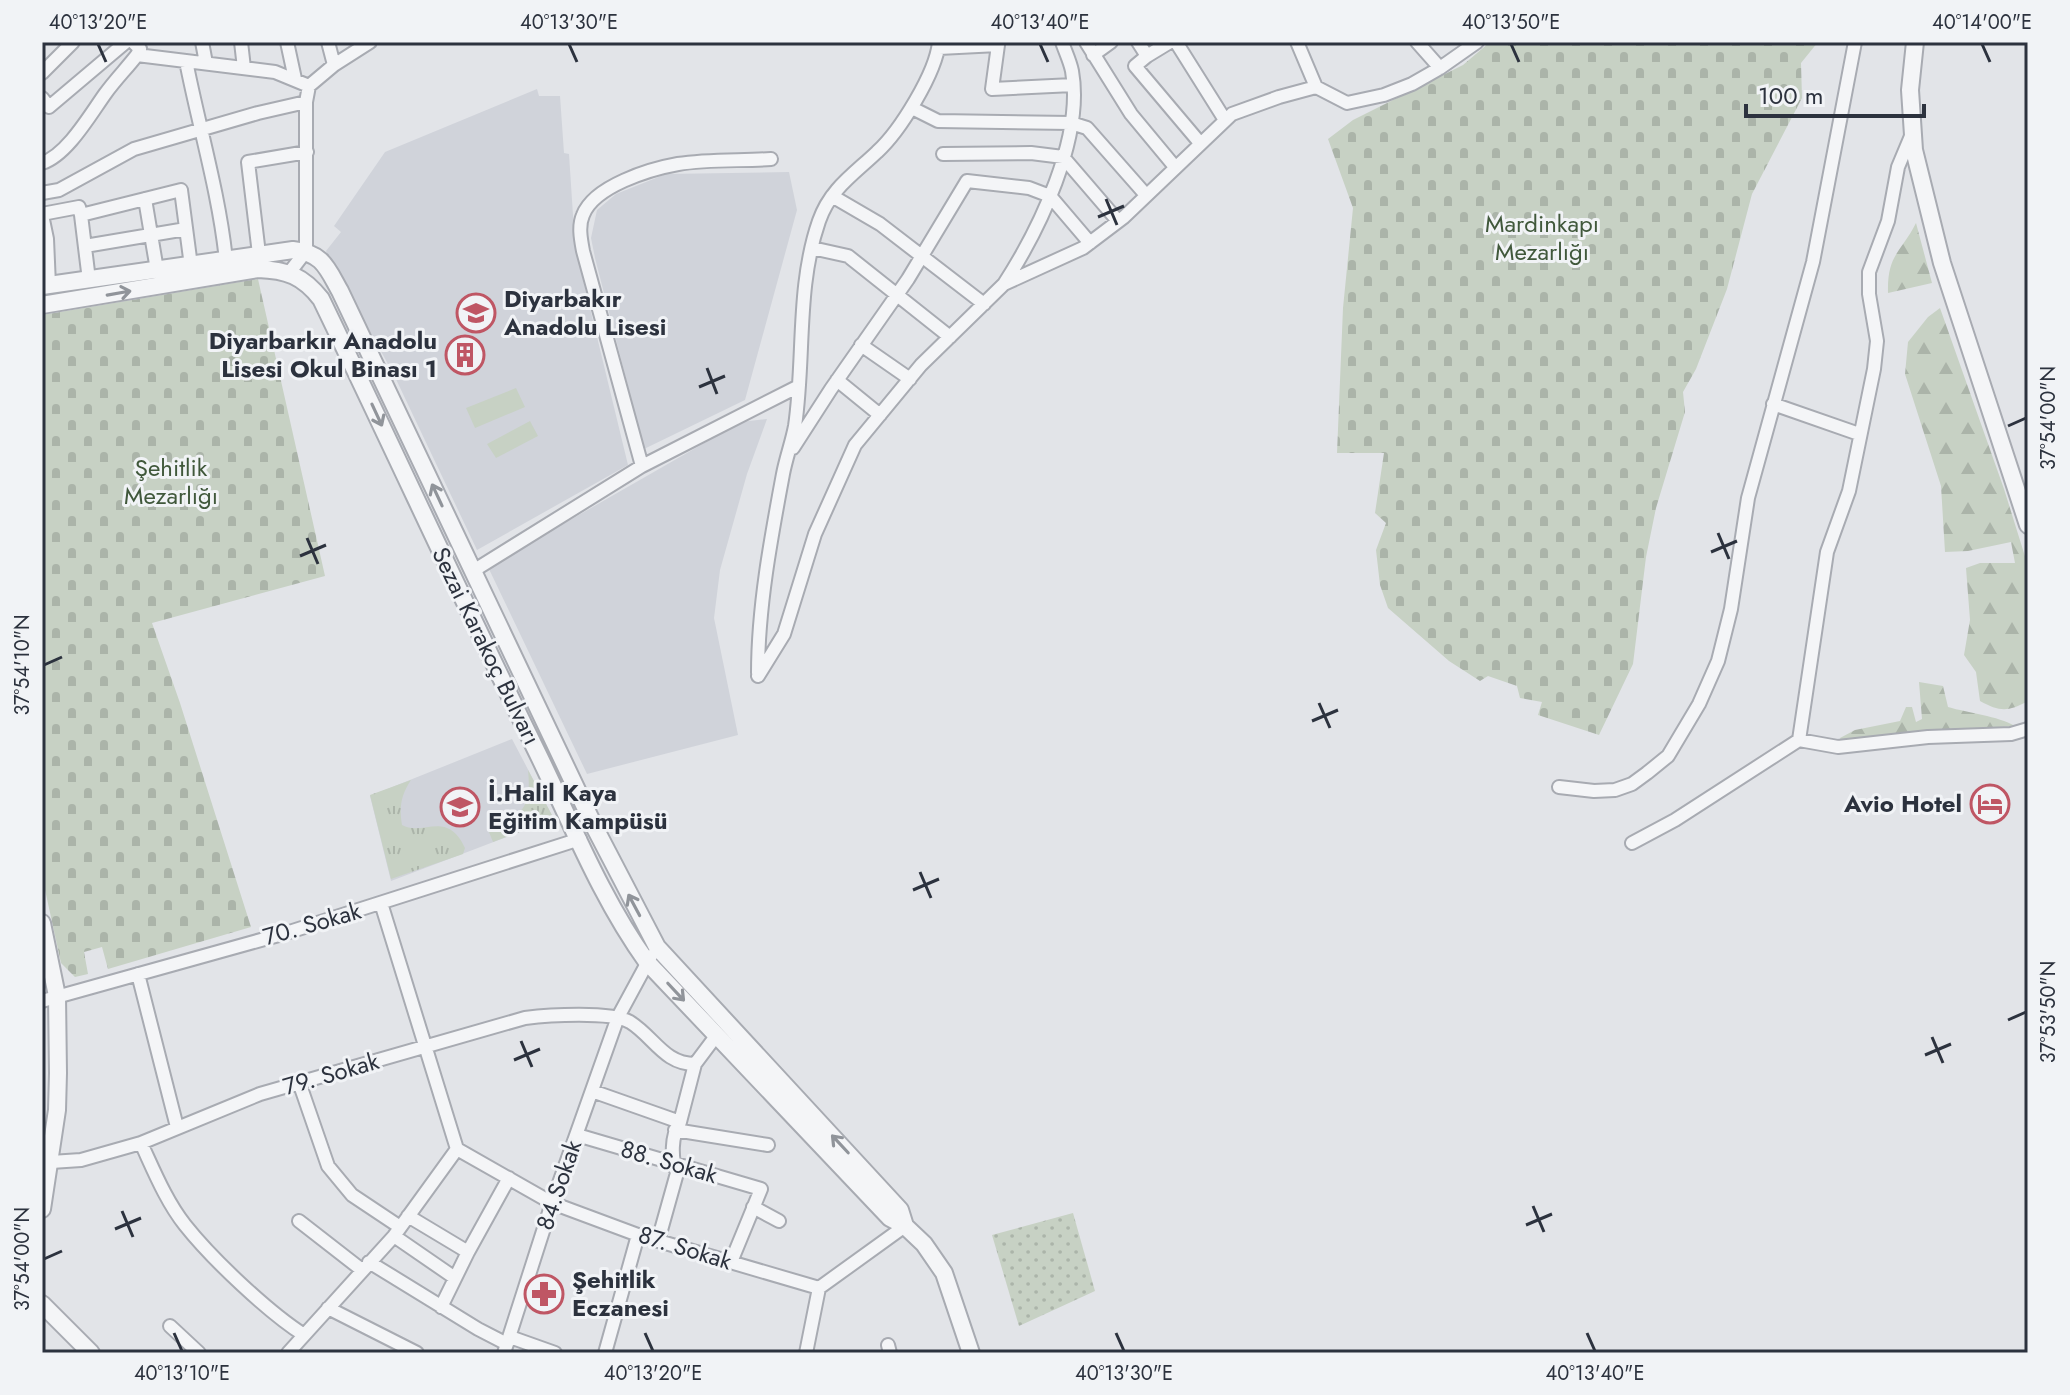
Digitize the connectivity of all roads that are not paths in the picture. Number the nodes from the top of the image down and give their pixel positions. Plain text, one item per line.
1 (73, 42) edge
2 (126, 42) edge
3 (202, 42) edge
4 (241, 42) edge
5 (287, 42) edge
6 (328, 42) edge
7 (370, 42) edge
8 (1062, 42) edge
9 (1086, 42) edge
10 (1111, 42) edge
11 (1138, 42) edge
12 (1170, 42) edge
13 (1176, 42) edge
14 (1312, 42) edge
15 (1417, 42) edge
16 (1477, 42) edge
17 (1855, 42) edge
18 (1915, 42) edge
19 (939, 45) edge
20 (1299, 46) edge
21 (138, 47) edge
22 (1093, 55) junction
23 (1147, 56) junction
24 (186, 61) junction
25 (206, 63) junction
26 (334, 65) junction
27 (244, 68) junction
28 (1440, 68) junction
29 (42, 73) edge
30 (295, 79) junction
31 (1073, 85) junction
32 (309, 86) junction
33 (1316, 87) junction
34 (42, 98) edge
35 (306, 102) junction
36 (912, 108) junction
37 (1225, 120) junction
38 (1071, 123) junction
39 (200, 131) junction
40 (1912, 135) junction
41 (1200, 143) junction
42 (307, 152) junction
43 (943, 154) dead end
44 (1063, 157) junction
45 (771, 159) dead end
46 (42, 163) edge
47 (1175, 167) junction
48 (42, 193) edge
49 (1146, 195) junction
50 (832, 196) junction
51 (1050, 196) junction
52 (145, 199) junction
53 (42, 214) edge
54 (81, 215) junction
55 (1118, 221) junction
56 (186, 229) junction
57 (150, 235) junction
58 (1090, 243) junction
59 (45, 246) edge
60 (85, 246) junction
61 (812, 248) junction
62 (306, 251) junction
63 (259, 254) junction
64 (921, 256) junction
65 (226, 260) junction
66 (191, 266) junction
67 (157, 270) junction
68 (289, 273) junction
69 (89, 280) junction
70 (1004, 284) junction
71 (45, 286) edge
72 (897, 294) junction
73 (984, 304) junction
74 (42, 305) edge
75 (950, 337) junction
76 (861, 345) junction
77 (910, 379) junction
78 (837, 380) junction
79 (797, 387) junction
80 (1773, 404) junction
81 (880, 415) junction
82 (1859, 434) junction
83 (787, 457) junction
84 (642, 466) junction
85 (2028, 525) edge
86 (473, 571) junction
87 (2028, 729) edge
88 (1799, 740) junction
89 (1559, 787) dead end
90 (580, 839) junction
91 (1632, 843) dead end
92 (381, 903) junction
93 (42, 923) edge
94 (657, 947) junction
95 (647, 962) junction
96 (138, 974) junction
97 (50, 999) edge
98 (618, 1017) junction
99 (716, 1036) junction
100 (427, 1047) junction
101 (695, 1064) junction
102 (299, 1082) junction
103 (592, 1091) junction
104 (677, 1126) junction
105 (177, 1127) junction
106 (577, 1135) junction
107 (141, 1143) junction
108 (768, 1145) dead end
109 (457, 1149) junction
110 (51, 1162) junction
111 (673, 1163) junction
112 (509, 1178) junction
113 (552, 1203) junction
114 (753, 1207) junction
115 (42, 1209) edge
116 (299, 1221) dead end
117 (779, 1221) dead end
118 (401, 1226) junction
119 (905, 1226) junction
120 (638, 1235) junction
121 (658, 1241) junction
122 (468, 1252) junction
123 (731, 1262) junction
124 (366, 1266) junction
125 (455, 1278) junction
126 (819, 1288) junction
127 (42, 1304) edge
128 (441, 1307) junction
129 (328, 1308) junction
130 (170, 1326) dead end
131 (304, 1335) junction
132 (507, 1345) edge
133 (91, 1353) edge
134 (199, 1353) edge
135 (288, 1353) edge
136 (417, 1353) edge
137 (555, 1353) edge
138 (605, 1353) edge
139 (806, 1353) edge
140 (971, 1353) edge

1 - 29 street
2 - 34 street
3 - 25 street
4 - 27 street
5 - 30 street
6 - 26 street
7 - 26 street
8 - 31 street
9 - 22 street
10 - 22 street
11 - 23 street
12 - 23 street
13 - 37 street
14 - 20 street
15 - 28 street
16 - 28 street
17 - 80 street
18 - 40 street
19 - 31 street
19 - 36 street
20 - 33 street
21 - 24 street
21 - 46 street
22 - 47 street
23 - 41 street
24 - 25 street
24 - 39 street
25 - 27 street
26 - 32 street
27 - 30 street
28 - 33 street
30 - 32 street
31 - 38 street
32 - 35 street
33 - 37 street
35 - 39 street
35 - 42 street
36 - 38 street
36 - 50 street
37 - 41 street
38 - 44 street
38 - 49 street
39 - 48 street
39 - 65 street
40 - 82 street
40 - 85 street
41 - 47 street
42 - 62 street
42 - 63 street
43 - 44 street
44 - 51 street
44 - 55 street
45 - 84 street
47 - 49 street
49 - 55 street
50 - 61 street
50 - 64 street
51 - 58 street
51 - 64 street
51 - 70 street
52 - 54 street
52 - 56 street
52 - 57 street
53 - 54 street
53 - 59 street
54 - 60 street
55 - 58 street
56 - 57 street
56 - 66 street
57 - 60 street
57 - 67 street
58 - 70 street
59 - 71 street
60 - 69 street
61 - 72 street
61 - 79 street
62 - 63 street
62 - 68 street
86 -> 62 street
63 - 65 street
64 - 72 street
64 - 73 street
65 - 66 street
66 - 67 street
67 - 69 street
74 -> 68 street
68 -> 90 street, Sezai Karakoç Bulvarı
69 - 71 street
70 - 73 street
72 - 75 street
72 - 76 street
73 - 75 street
75 - 77 street
76 - 77 street
76 - 78 street
77 - 81 street
78 - 81 street
78 - 83 street
79 - 83 street
79 - 84 street
80 - 82 street
80 - 89 street
81 - 83 street
82 - 88 street
84 - 86 street
94 -> 86 street
87 - 88 street
88 - 91 street
90 - 92 street, 70. Sokak
90 - 95 street, Sezai Karakoç Bulvarı
92 - 96 street, 70. Sokak
92 - 100 street
93 - 97 street
94 - 95 street, 84.Sokak
119 -> 94 street
95 - 98 street, 84.Sokak
95 -> 99 street, Sezai Karakoç Bulvarı
96 - 97 street, 70. Sokak
96 - 105 street
97 - 110 street
98 - 100 street, 79. Sokak
98 - 101 street
98 - 103 street, 84.Sokak
99 - 101 street
99 - 119 street, Sezai Karakoç Bulvarı
100 - 102 street, 79. Sokak
100 - 109 street
101 - 104 street
102 - 105 street, 79. Sokak
102 - 118 street
103 - 104 street
103 - 106 street, 84.Sokak
104 - 108 street
104 - 111 street
105 - 107 street, 79. Sokak
106 - 111 street, 88. Sokak
106 - 113 street, 84.Sokak
107 - 110 street, 79. Sokak
107 - 131 street
109 - 112 street, 87. Sokak
109 - 118 street
110 - 115 street
111 - 114 street, 88. Sokak
111 - 121 street
112 - 113 street, 87. Sokak
112 - 122 street
113 - 120 street, 87. Sokak
113 - 132 street, 84.Sokak
114 - 117 street
114 - 123 street
116 - 124 street
118 - 122 street
118 - 124 street
118 - 125 street
119 - 126 street
119 - 140 street
120 - 121 street, 87. Sokak
120 - 138 street
121 - 123 street, 87. Sokak
122 - 125 street
123 - 126 street, 87. Sokak
124 - 128 street
124 - 129 street
125 - 128 street
126 - 139 street
127 - 133 street
128 - 132 street
129 - 131 street
129 - 136 street
130 - 134 street
131 - 135 street
132 - 137 street

